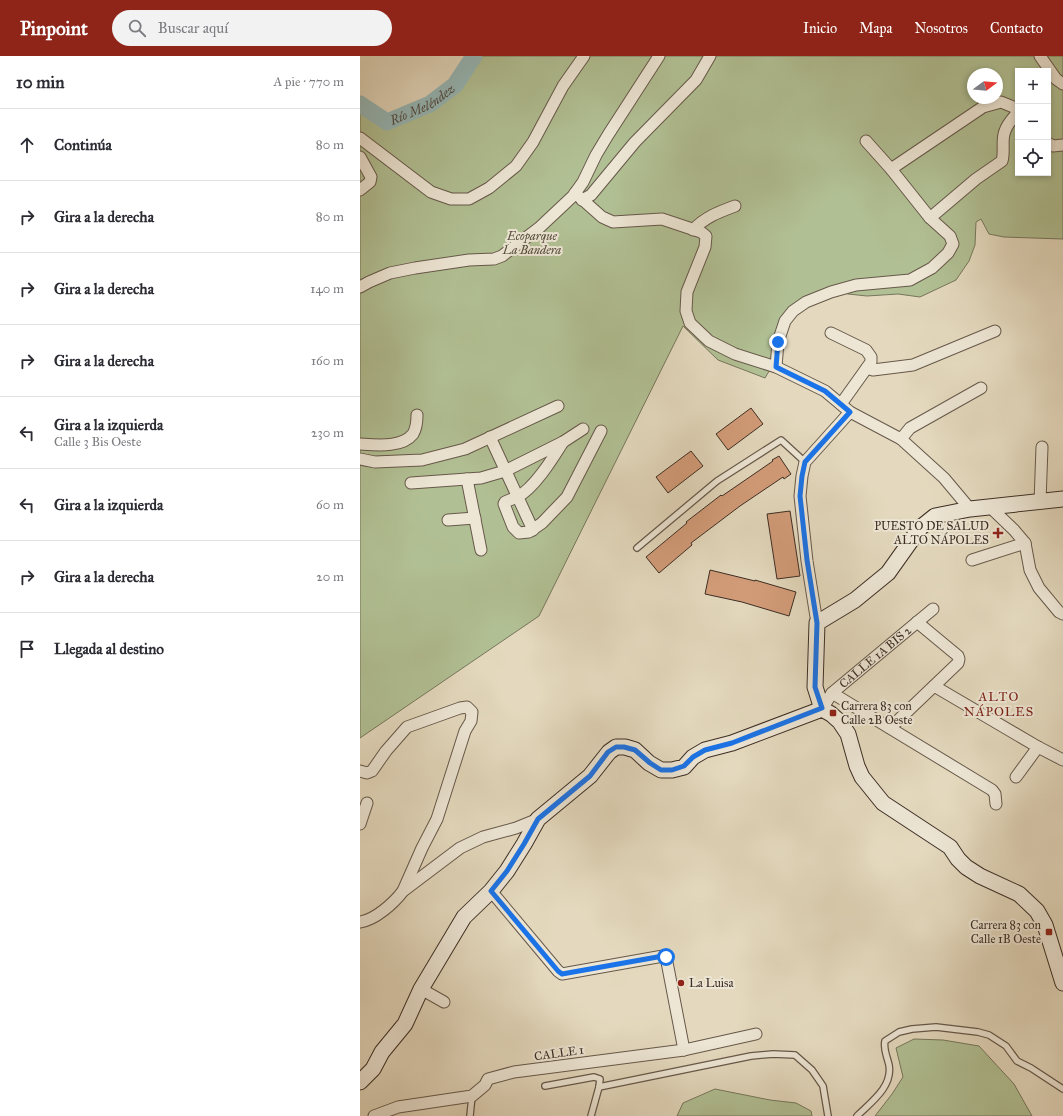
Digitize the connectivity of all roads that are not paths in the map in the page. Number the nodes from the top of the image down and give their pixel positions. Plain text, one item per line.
1 (584, 56) edge
2 (659, 56) edge
3 (710, 56) edge
4 (1040, 56) edge
5 (1063, 84) edge
6 (1015, 109) edge
7 (1015, 115) edge
8 (360, 138) edge
9 (866, 141) dead end
10 (1051, 145) edge
11 (1063, 145) edge
12 (360, 157) edge
13 (892, 169) junction
14 (360, 190) edge
15 (579, 196) junction
16 (735, 206) dead end
17 (930, 218) junction
18 (694, 230) junction
19 (360, 287) edge
20 (995, 332) dead end
21 (831, 333) dead end
22 (776, 367) junction
23 (867, 368) junction
24 (981, 388) dead end
25 (841, 404) junction
26 (558, 406) dead end
27 (850, 412) junction
28 (417, 415) dead end
29 (583, 429) dead end
30 (601, 431) dead end
31 (490, 437) junction
32 (901, 439) junction
33 (563, 442) junction
34 (360, 444) edge
35 (1042, 447) dead end
36 (360, 459) edge
37 (805, 462) junction
38 (504, 470) junction
39 (467, 479) junction
40 (411, 484) dead end
41 (518, 497) junction
42 (1063, 499) edge
43 (1040, 502) junction
44 (989, 506) junction
45 (970, 509) junction
46 (475, 518) junction
47 (448, 520) dead end
48 (533, 530) junction
49 (1025, 543) junction
50 (636, 548) dead end
51 (481, 550) dead end
52 (972, 560) dead end
53 (933, 609) dead end
54 (1063, 614) edge
55 (917, 622) junction
56 (817, 623) junction
57 (934, 686) junction
58 (832, 693) junction
59 (822, 708) junction
60 (890, 728) junction
61 (1038, 747) junction
62 (1063, 760) edge
63 (360, 771) edge
64 (1016, 777) dead end
65 (367, 803) dead end
66 (996, 804) dead end
67 (538, 819) junction
68 (360, 824) edge
69 (403, 891) junction
70 (491, 891) junction
71 (360, 922) edge
72 (1063, 983) edge
73 (421, 989) junction
74 (444, 1002) dead end
75 (756, 1034) dead end
76 (684, 1050) junction
77 (360, 1082) edge
78 (545, 1086) dead end
79 (599, 1086) junction
80 (1063, 1089) edge
81 (472, 1096) junction
82 (374, 1116) edge
83 (470, 1116) edge
84 (591, 1116) edge
85 (828, 1116) edge
86 (856, 1116) edge

1 - 8 street
2 - 15 street
3 - 15 street
4 - 5 street
6 - 13 street
7 - 17 street
9 - 13 street
10 - 11 street
12 - 14 street
13 - 17 street
15 - 18 street
15 - 19 street
16 - 18 street
17 - 22 street
18 - 22 street
20 - 23 street
21 - 23 street
22 - 25 street
23 - 25 street
24 - 32 street
25 - 27 street
26 - 31 street
27 - 32 street
27 - 37 street
28 - 34 street
29 - 33 street
30 - 48 street
31 - 36 street
31 - 38 street
32 - 45 street
33 - 38 street
33 - 41 street
35 - 43 street
37 - 50 lane
37 - 56 street
38 - 39 street
38 - 41 street
39 - 40 street
39 - 46 street
41 - 48 street
41 - 48 street
42 - 43 street
43 - 44 street
44 - 45 street
44 - 49 street
45 - 56 street
46 - 47 street
46 - 51 street
49 - 52 street
49 - 54 street
53 - 55 street, CALLE 1A BIS 2
55 - 57 street
55 - 58 street, CALLE 1A BIS 2
56 - 59 street
57 - 60 street
57 - 61 street
58 - 59 street, CALLE 1A BIS 2
58 - 60 street
59 - 67 street
59 - 72 street
60 - 66 street
61 - 62 street
61 - 64 street
63 - 69 street
65 - 68 street
67 - 69 street
67 - 70 street
69 - 71 street
70 - 73 street
70 - 76 street
73 - 74 street
73 - 77 street
75 - 76 street, CALLE 1
76 - 81 street, CALLE 1
78 - 79 lane
79 - 84 lane
79 - 85 lane
80 - 86 lane
81 - 82 street
81 - 83 lane

